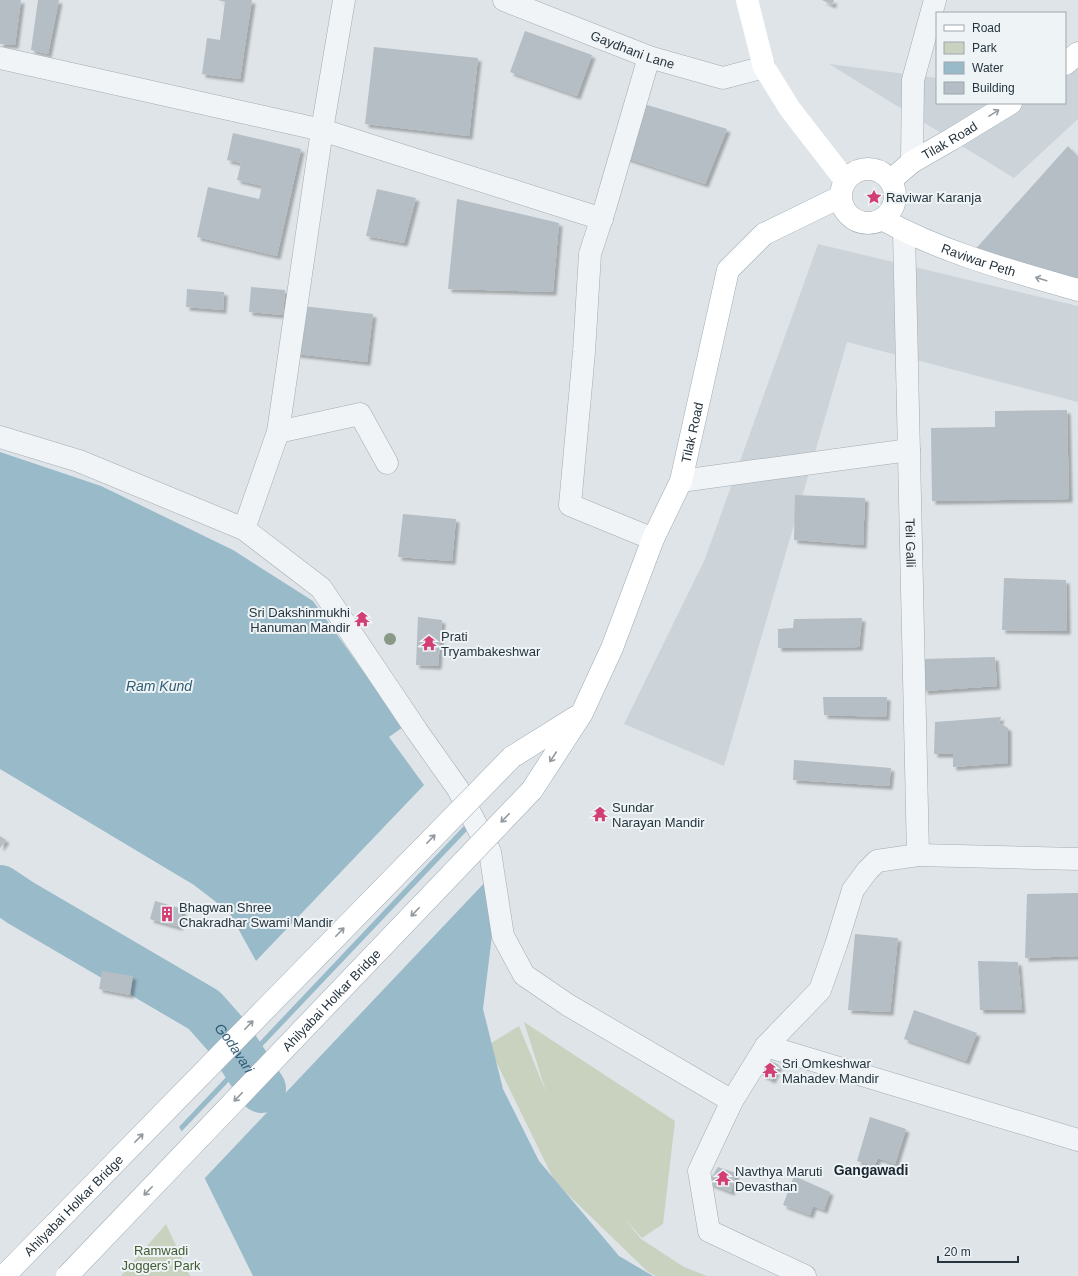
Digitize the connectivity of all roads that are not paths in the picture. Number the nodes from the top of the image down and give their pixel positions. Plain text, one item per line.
1 (344, 0) edge
2 (504, 0) edge
3 (747, 0) edge
4 (935, 0) edge
5 (1078, 54) edge
6 (649, 57) junction
7 (0, 58) edge
8 (1066, 63) edge
9 (764, 68) junction
10 (1009, 104) edge
11 (322, 130) junction
12 (912, 162) junction
13 (891, 180) junction
14 (842, 188) junction
15 (602, 219) junction
16 (882, 219) junction
17 (904, 232) junction
18 (1078, 290) edge
19 (278, 432) junction
20 (0, 437) edge
21 (909, 450) junction
22 (387, 463) dead end
23 (681, 481) junction
24 (244, 530) junction
25 (653, 539) junction
26 (582, 713) junction
27 (918, 855) junction
28 (1078, 859) edge
29 (766, 1046) junction
30 (732, 1101) junction
31 (1078, 1140) edge
32 (4, 1276) edge
33 (67, 1276) edge
34 (805, 1276) edge

1 - 11 street
2 - 6 street, Gaydhani Lane
3 - 9 main road
4 - 12 street
5 - 8 main road
6 - 9 street, Gaydhani Lane
6 - 15 street
7 - 11 street
9 - 14 main road
12 -> 10 main road, Tilak Road
11 - 15 street
11 - 19 street
12 - 13 main road, Tilak Road
13 - 14 main road
13 - 16 main road
14 - 16 main road
14 - 23 main road, Tilak Road
15 - 25 street
16 - 17 main road, Raviwar Peth
18 -> 17 main road, Raviwar Peth
17 - 21 street, Teli Galli
19 - 22 street
19 - 24 street
20 - 24 street
21 - 23 street
21 - 27 street, Teli Galli
23 - 25 main road, Tilak Road
24 - 30 street
25 - 26 main road, Tilak Road
32 -> 26 main road, Ahilyabai Holkar Bridge, bridge
26 -> 33 main road, Ahilyabai Holkar Bridge, bridge
27 - 28 street
27 - 29 street
29 - 30 street
29 - 31 street
30 - 34 street

